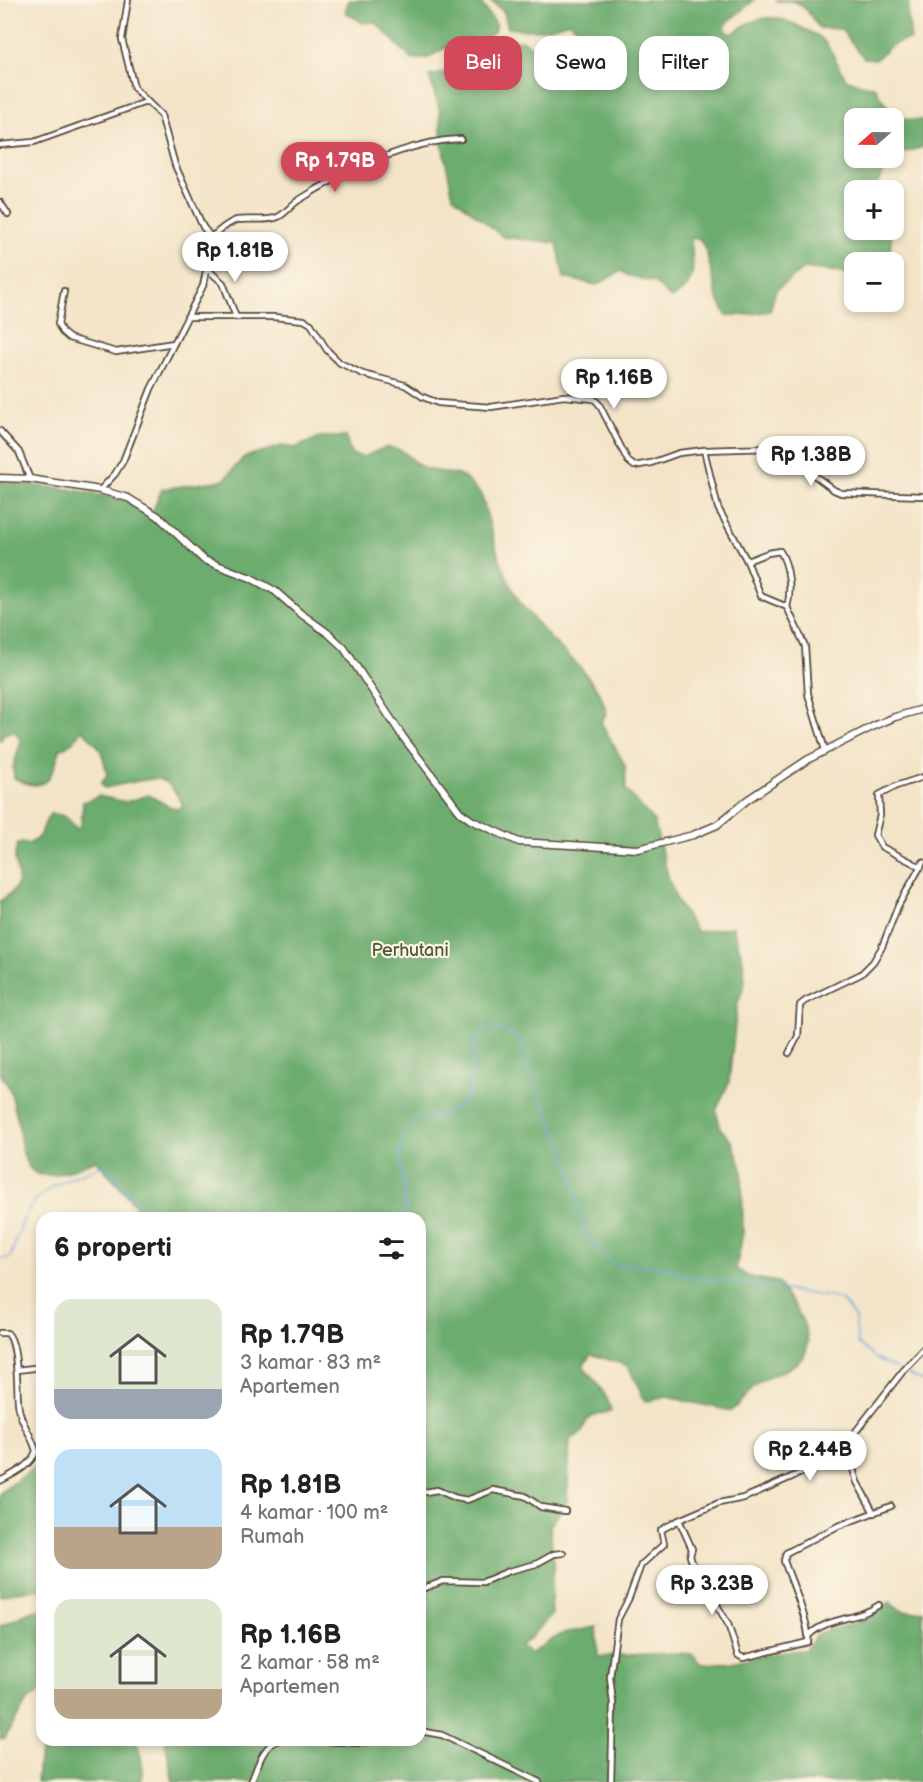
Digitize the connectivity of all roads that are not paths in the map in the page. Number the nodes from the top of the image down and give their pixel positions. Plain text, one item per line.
1 (128, 0) edge
2 (146, 102) junction
3 (461, 139) dead end
4 (0, 145) edge
5 (0, 202) edge
6 (8, 214) dead end
7 (211, 237) junction
8 (207, 269) junction
9 (64, 291) dead end
10 (236, 316) junction
11 (187, 317) junction
12 (174, 343) junction
13 (0, 431) edge
14 (704, 450) junction
15 (0, 478) edge
16 (30, 479) junction
17 (100, 490) junction
18 (923, 496) edge
19 (747, 561) junction
20 (787, 607) junction
21 (923, 709) edge
22 (825, 750) junction
23 (923, 777) edge
24 (922, 864) edge
25 (789, 1053) dead end
26 (0, 1333) edge
27 (923, 1350) edge
28 (36, 1368) edge
29 (16, 1370) junction
30 (846, 1446) junction
31 (0, 1482) edge
32 (426, 1492) edge
33 (891, 1506) dead end
34 (565, 1510) dead end
35 (874, 1513) junction
36 (679, 1520) junction
37 (562, 1553) dead end
38 (426, 1588) edge
39 (879, 1605) dead end
40 (809, 1635) junction
41 (426, 1732) edge
42 (269, 1746) edge
43 (252, 1782) edge
44 (539, 1782) edge
45 (611, 1782) edge

1 - 2 street
2 - 4 street
2 - 7 street
3 - 7 street
5 - 6 street
7 - 8 street
8 - 10 street
8 - 11 street
9 - 12 street
10 - 11 street
10 - 14 street
11 - 12 street
12 - 17 street
13 - 16 street
14 - 18 street
14 - 19 street
15 - 16 street
16 - 17 street
17 - 22 street
19 - 20 street
19 - 20 street
20 - 22 street
21 - 22 street
23 - 24 street
24 - 25 street
26 - 29 street
27 - 30 street
28 - 29 street
29 - 31 street
30 - 35 street
30 - 36 street
32 - 34 street
33 - 35 street
35 - 40 street
36 - 40 street
36 - 45 street
37 - 38 street
39 - 40 street
41 - 44 street
42 - 43 street

